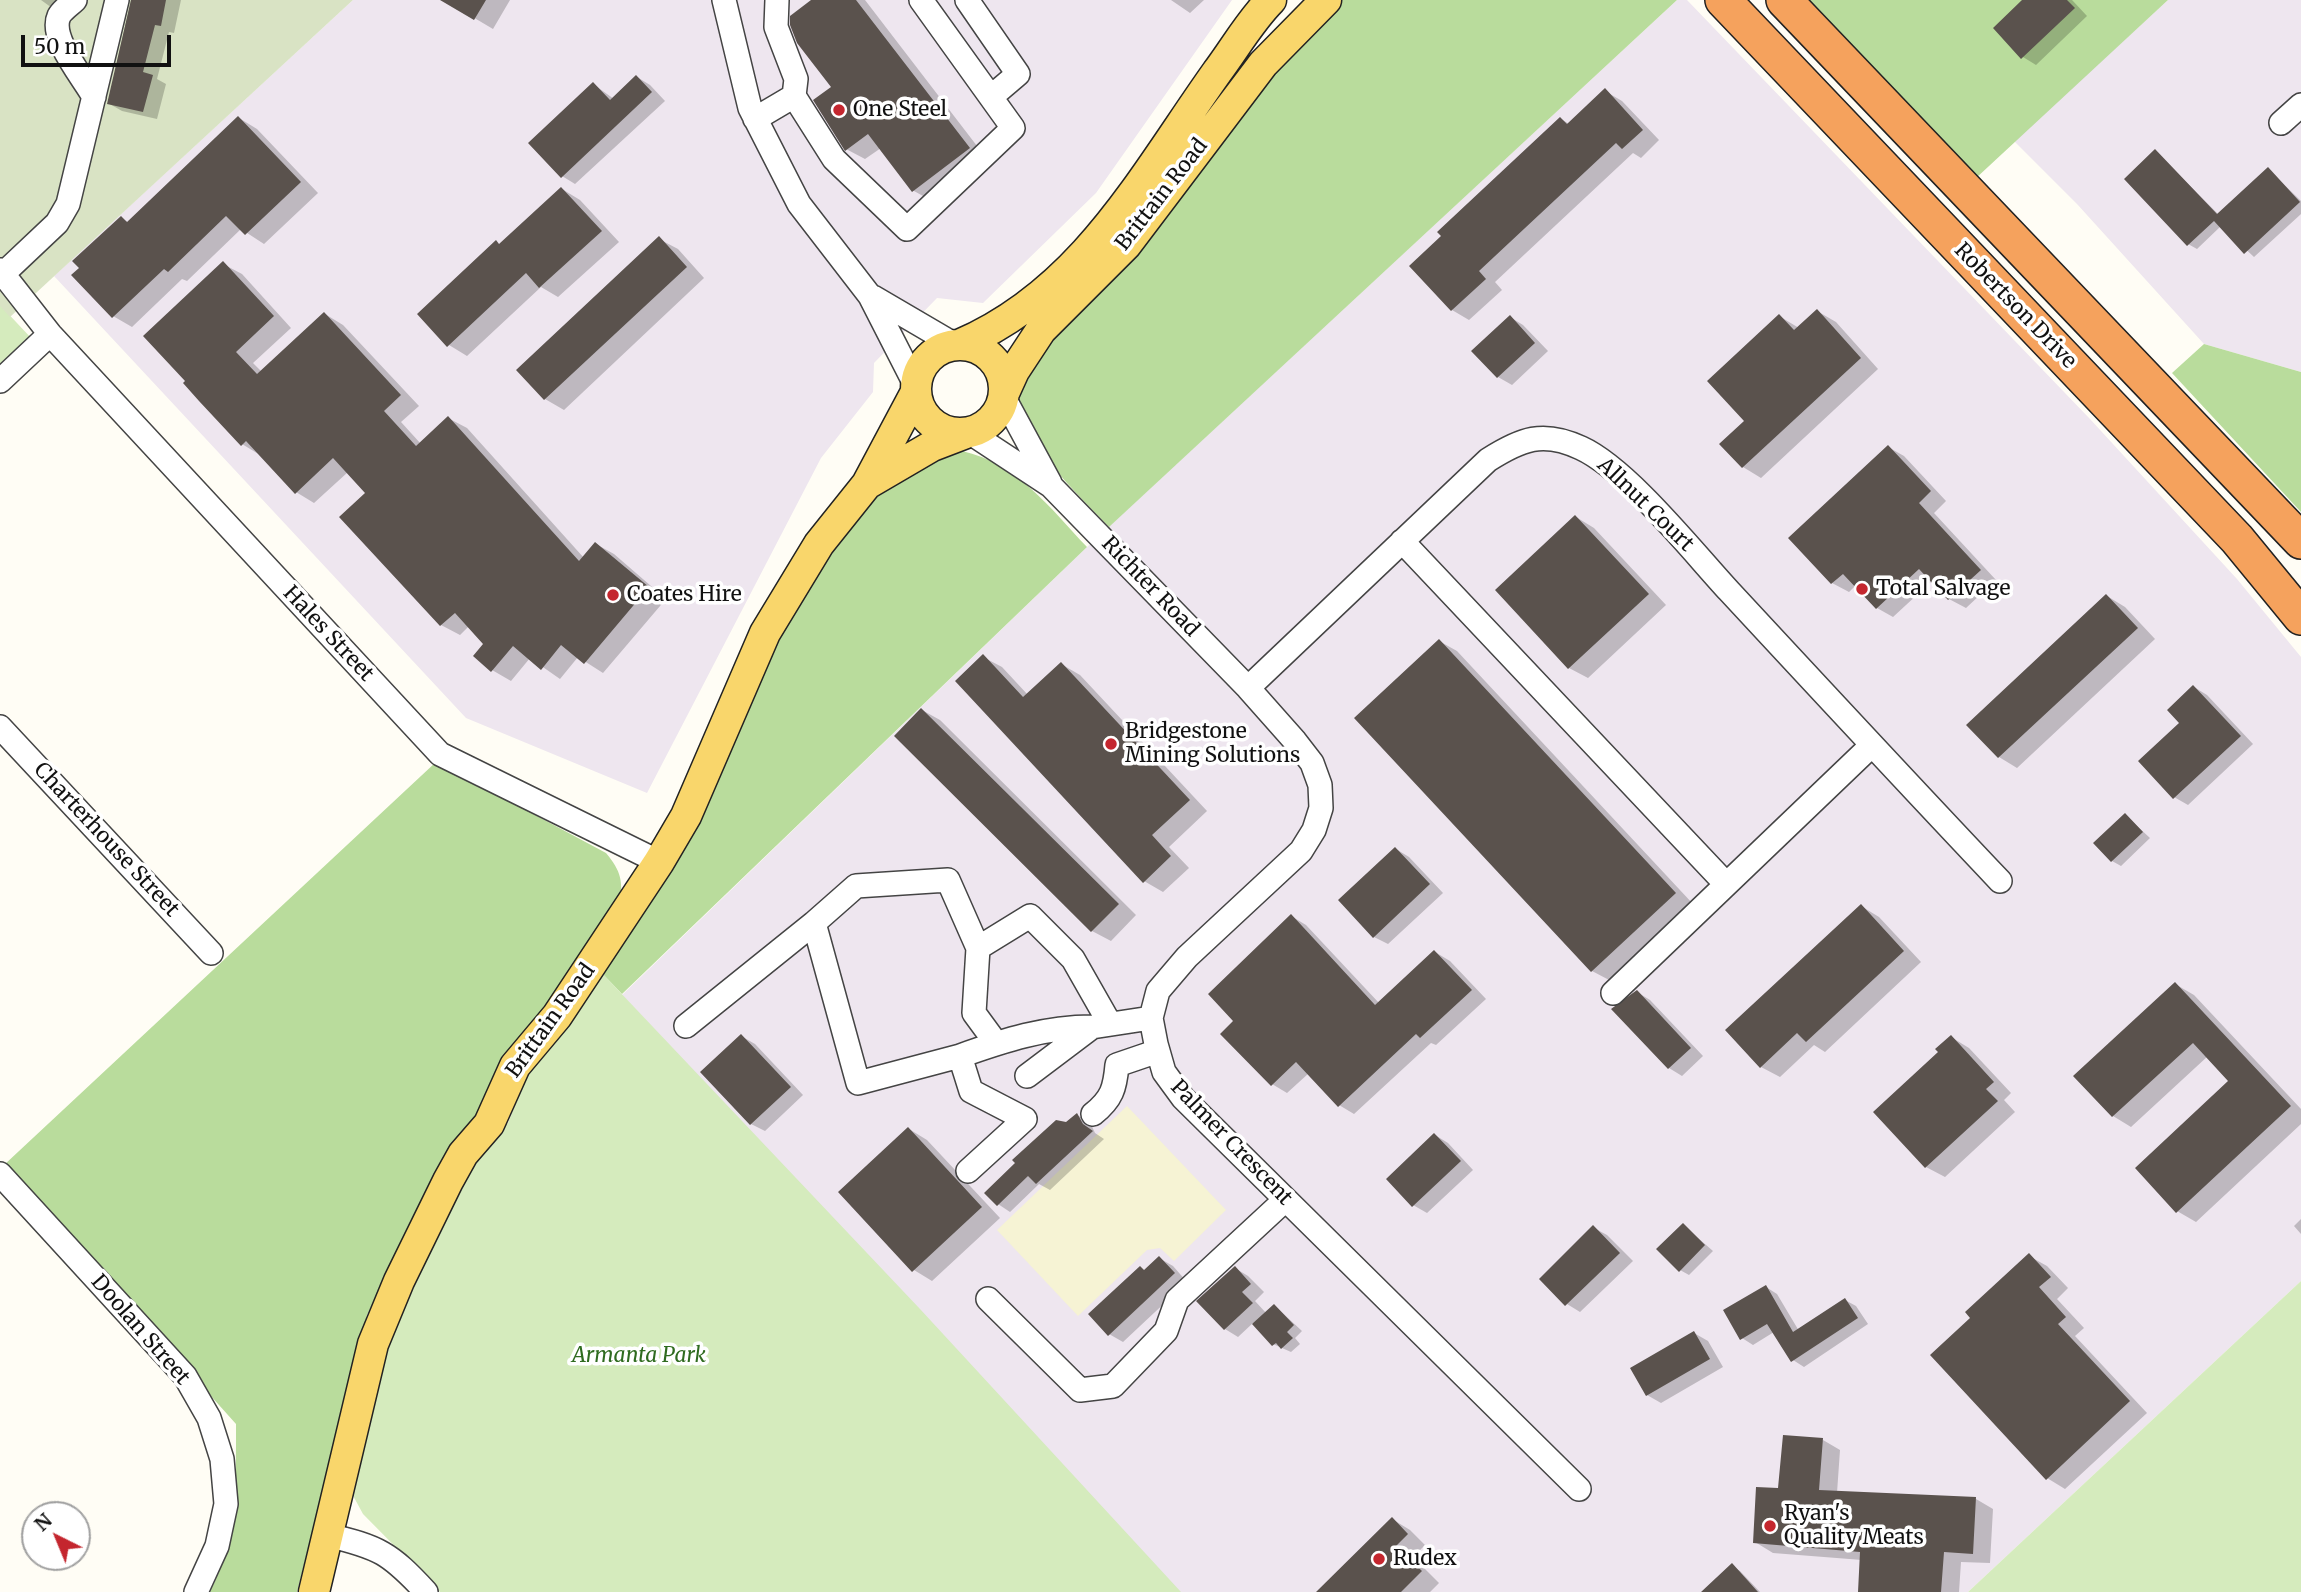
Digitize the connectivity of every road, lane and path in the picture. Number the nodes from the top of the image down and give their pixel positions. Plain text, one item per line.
1 (75, 0) edge
2 (96, 0) edge
3 (724, 0) edge
4 (777, 0) edge
5 (967, 0) edge
6 (1272, 0) edge
7 (1326, 0) edge
8 (1723, 0) edge
9 (1784, 0) edge
10 (927, 2) edge
11 (115, 9) edge
12 (794, 96) junction
13 (94, 97) junction
14 (991, 97) junction
15 (2301, 105) edge
16 (755, 119) junction
17 (2281, 123) dead end
18 (2, 272) edge
19 (870, 296) junction
20 (51, 334) junction
21 (957, 345) junction
22 (0, 381) edge
23 (916, 389) junction
24 (1004, 394) junction
25 (968, 433) junction
26 (867, 484) junction
27 (1051, 486) junction
28 (1402, 541) junction
29 (2301, 541) edge
30 (2301, 617) edge
31 (1248, 688) junction
32 (0, 726) edge
33 (1871, 746) junction
34 (659, 862) junction
35 (2000, 881) dead end
36 (1726, 884) junction
37 (814, 923) junction
38 (978, 948) junction
39 (211, 953) dead end
40 (1613, 993) dead end
41 (1151, 1018) junction
42 (1101, 1025) junction
43 (686, 1026) dead end
44 (996, 1043) junction
45 (1158, 1051) junction
46 (960, 1056) junction
47 (1027, 1076) dead end
48 (1093, 1114) dead end
49 (968, 1171) dead end
50 (0, 1174) edge
51 (1285, 1199) junction
52 (988, 1299) dead end
53 (1578, 1489) dead end
54 (327, 1535) junction
55 (196, 1592) edge
56 (314, 1592) edge
57 (426, 1592) edge

1 - 13 street
2 - 11 street
3 - 16 street
4 - 12 street
5 - 14 street
6 - 21 main road, Brittain Road
7 - 24 main road, Brittain Road
8 - 30 highway, Robertson Drive
9 - 29 highway
10 - 14 street
11 - 13 street
12 - 14 street
12 - 16 street
13 - 18 street
15 - 17 street
16 - 19 street
18 - 20 street, Hales Street
19 - 21 street
19 - 23 street
20 - 22 street
20 - 34 street, Hales Street
21 - 23 main road
21 - 24 main road
23 - 25 main road
23 - 26 main road, Brittain Road
24 - 25 main road
24 - 27 street, Richter Road
25 - 26 main road, Brittain Road
25 - 27 street, Richter Road
26 - 34 main road, Brittain Road
27 - 31 street, Richter Road
28 - 31 street, Allnut Court
28 - 33 street, Allnut Court
28 - 36 street
31 - 41 street
32 - 39 street, Charterhouse Street
33 - 35 street, Allnut Court
33 - 36 street
34 - 54 main road, Brittain Road
36 - 40 street
37 - 38 street
37 - 43 street
37 - 46 street
38 - 42 street
38 - 44 street
41 - 42 street
41 - 45 street, Palmer Crescent
42 - 44 street
42 - 47 street
44 - 46 street
45 - 48 street
45 - 51 street, Palmer Crescent
46 - 49 street
50 - 55 street, Doolan Street
51 - 52 street
51 - 53 street, Palmer Crescent
54 - 56 main road, Brittain Road
54 - 57 street

